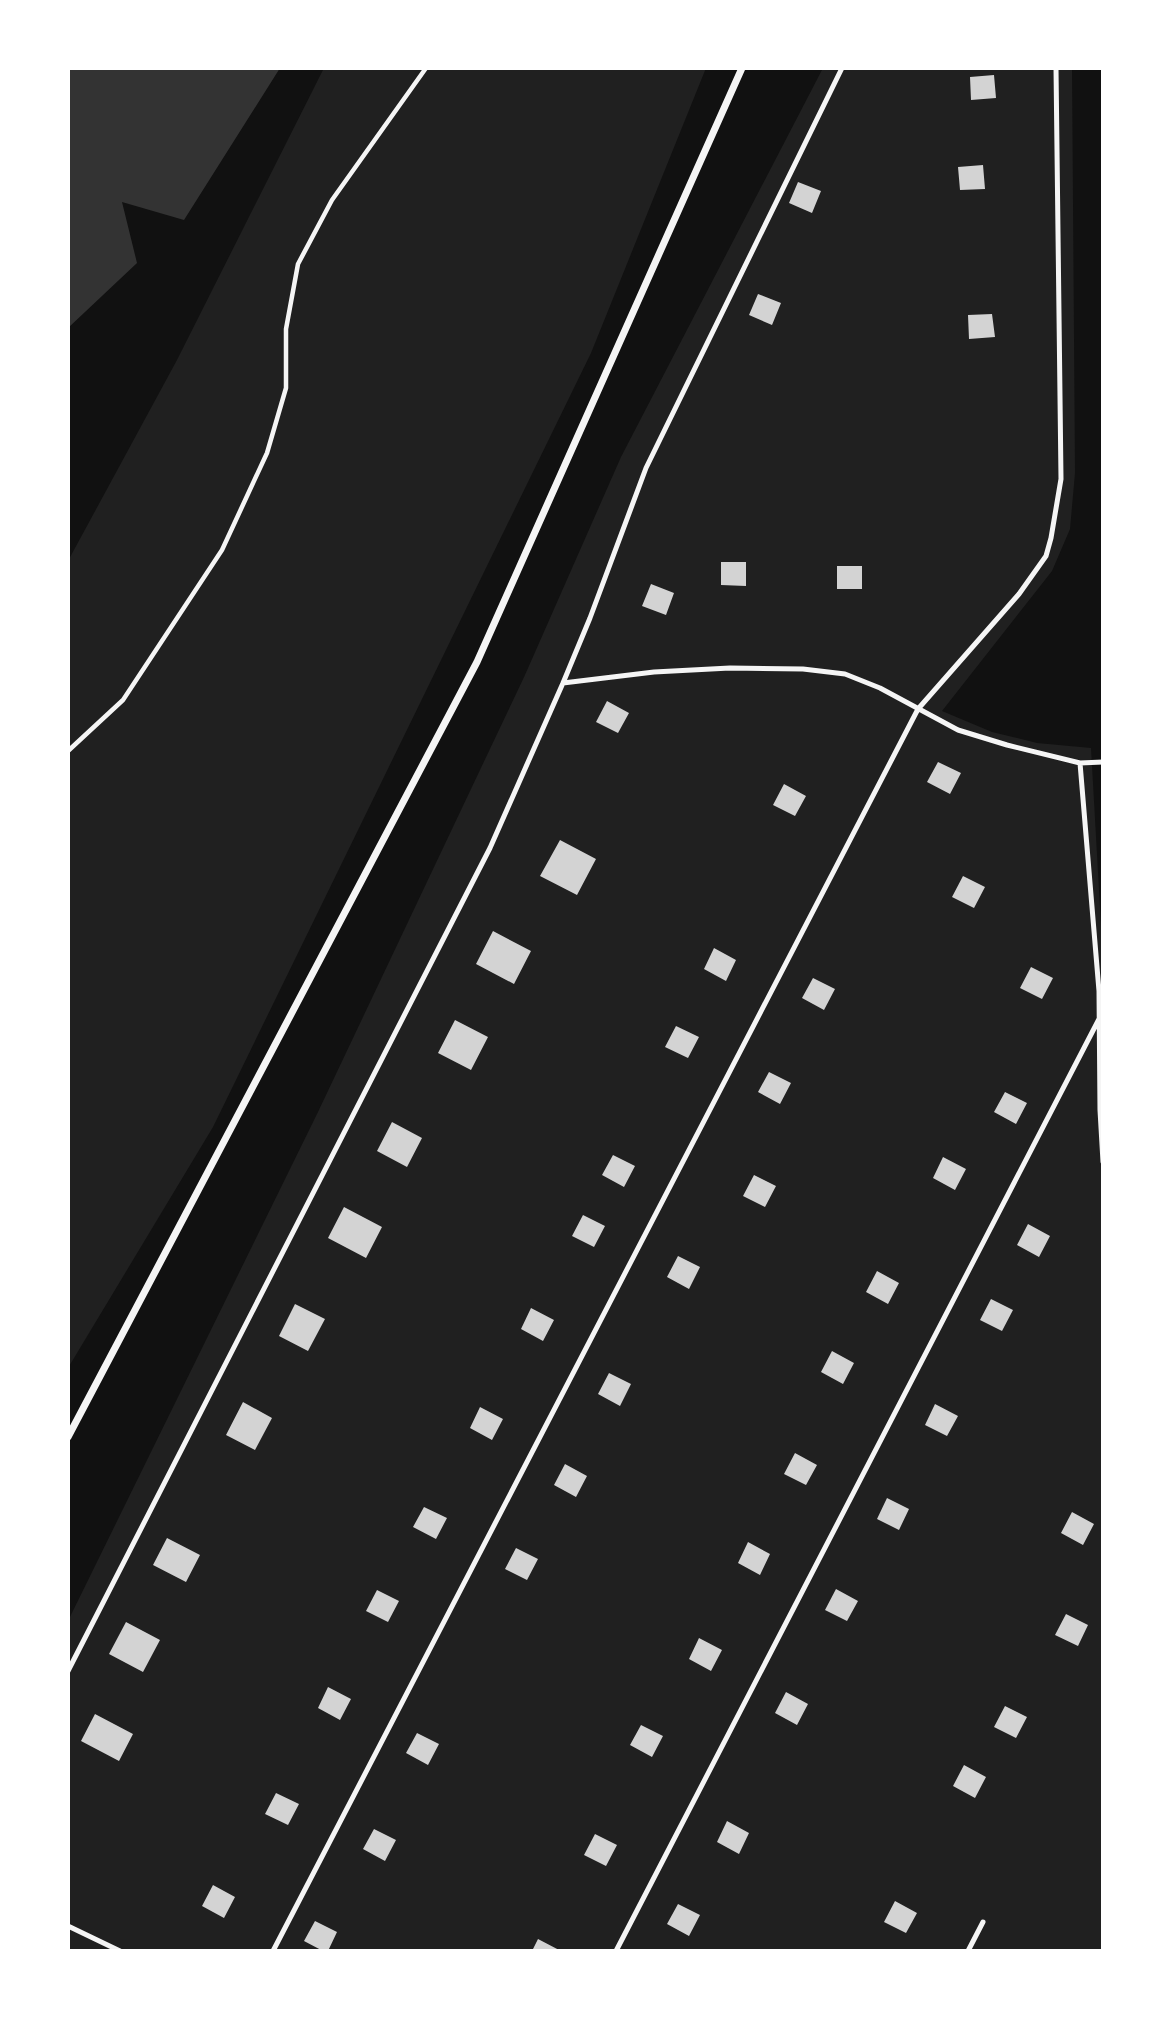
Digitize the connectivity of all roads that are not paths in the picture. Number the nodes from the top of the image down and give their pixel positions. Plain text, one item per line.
1 (742, 68) edge
2 (842, 68) edge
3 (1056, 68) edge
4 (563, 683) junction
5 (918, 709) junction
6 (1103, 762) edge
7 (1080, 763) junction
8 (1100, 1019) junction
9 (1103, 1162) edge
10 (68, 1437) edge
11 (68, 1671) edge
12 (983, 1922) dead end
13 (68, 1926) edge
14 (120, 1951) edge
15 (273, 1951) edge
16 (616, 1951) edge
17 (968, 1951) edge

1 - 10 street
2 - 4 lane
3 - 5 lane
4 - 5 lane
4 - 11 lane
5 - 7 lane
5 - 15 lane
6 - 7 lane
7 - 8 lane
8 - 9 lane
8 - 16 lane
12 - 17 lane
13 - 14 lane

